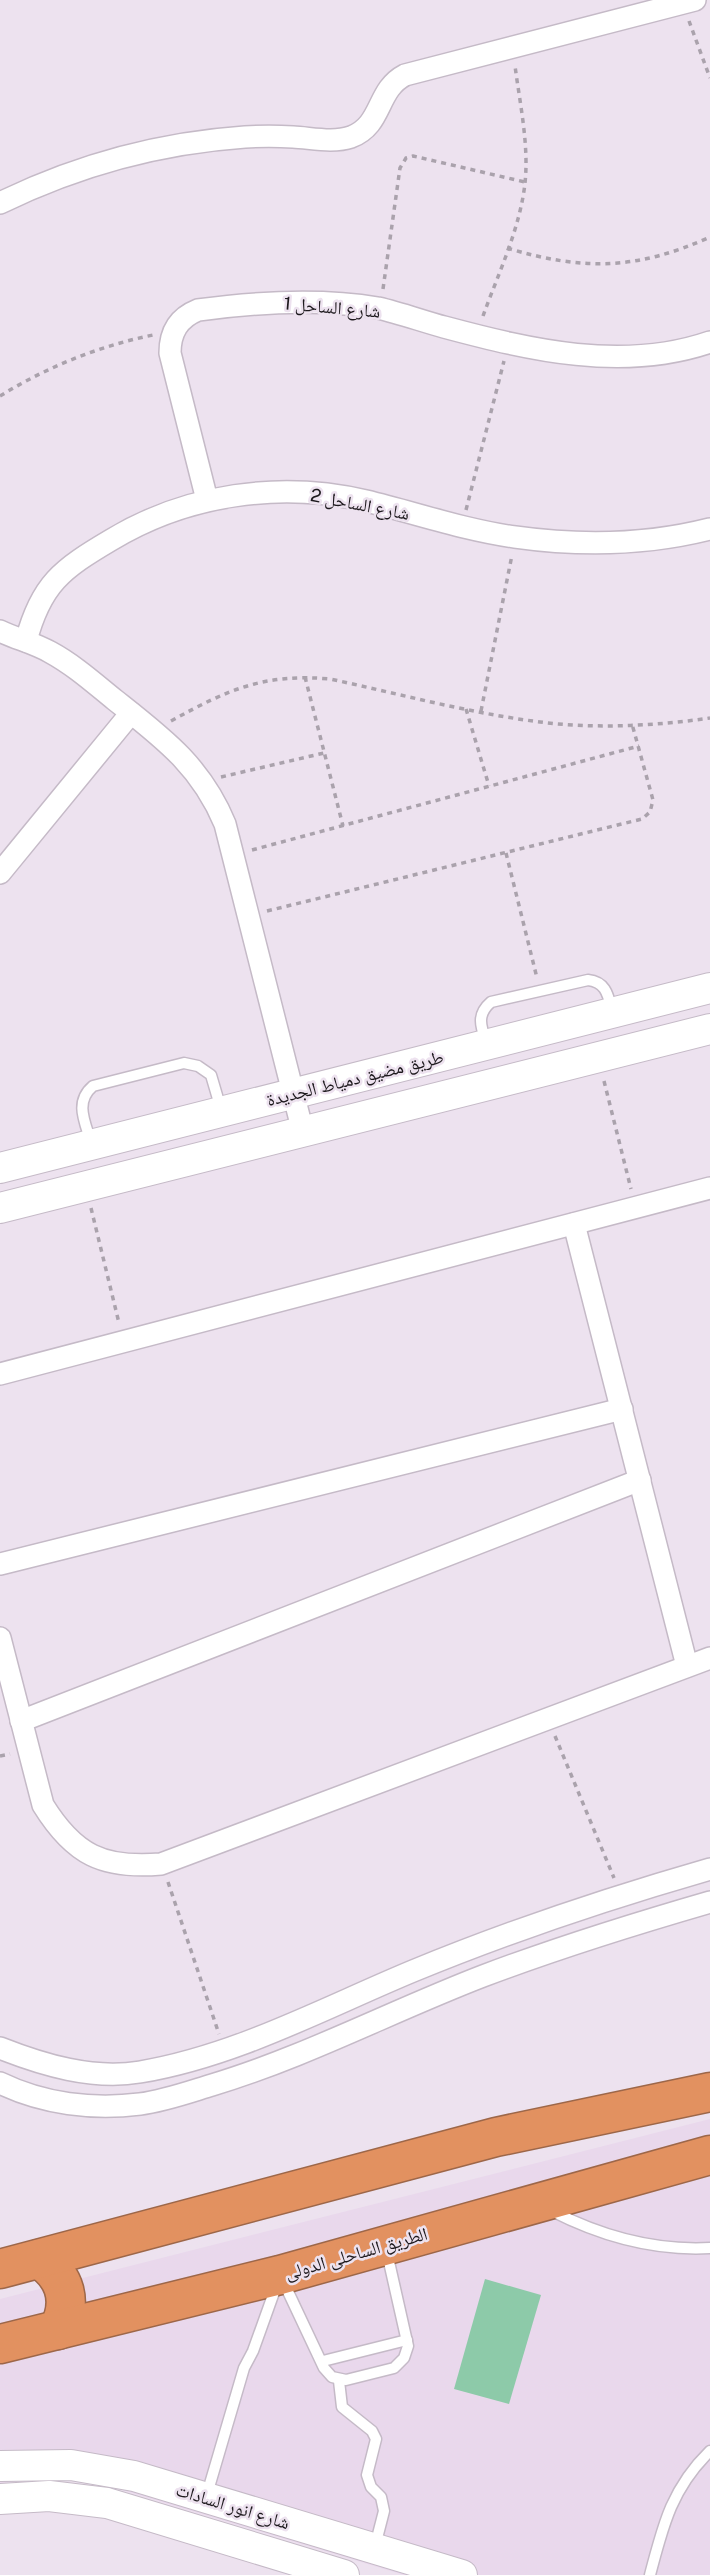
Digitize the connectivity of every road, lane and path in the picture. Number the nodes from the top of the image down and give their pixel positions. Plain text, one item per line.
1 (689, 2) edge
2 (512, 47) junction
3 (710, 78) edge
4 (525, 182) junction
5 (0, 202) edge
6 (710, 237) edge
7 (507, 248) junction
8 (380, 309) junction
9 (173, 332) junction
10 (476, 335) junction
11 (509, 342) junction
12 (710, 342) edge
13 (0, 396) edge
14 (207, 500) junction
15 (461, 526) junction
16 (710, 529) edge
17 (515, 537) junction
18 (0, 631) edge
19 (26, 641) junction
20 (305, 677) junction
21 (466, 709) junction
22 (481, 711) junction
23 (131, 713) junction
24 (710, 718) edge
25 (632, 724) junction
26 (153, 731) junction
27 (639, 747) junction
28 (324, 752) junction
29 (203, 782) junction
30 (489, 786) junction
31 (343, 826) junction
32 (506, 853) junction
33 (232, 855) junction
34 (0, 873) edge
35 (248, 916) junction
36 (710, 988) edge
37 (540, 991) junction
38 (613, 1013) junction
39 (710, 1029) edge
40 (487, 1044) junction
41 (598, 1057) junction
42 (294, 1093) junction
43 (222, 1112) junction
44 (303, 1132) junction
45 (92, 1144) junction
46 (0, 1168) edge
47 (86, 1186) junction
48 (710, 1188) edge
49 (0, 1208) edge
50 (636, 1208) junction
51 (574, 1224) junction
52 (123, 1342) junction
53 (0, 1374) edge
54 (622, 1409) junction
55 (640, 1480) junction
56 (0, 1564) edge
57 (0, 1638) edge
58 (710, 1658) edge
59 (687, 1666) junction
60 (548, 1719) junction
61 (21, 1720) junction
62 (162, 1864) junction
63 (710, 1869) edge
64 (622, 1896) junction
65 (710, 1902) edge
66 (0, 2048) edge
67 (225, 2049) junction
68 (0, 2083) edge
69 (710, 2092) edge
70 (710, 2155) edge
71 (537, 2203) junction
72 (384, 2245) junction
73 (82, 2247) junction
74 (710, 2248) edge
75 (39, 2259) junction
76 (0, 2269) edge
77 (280, 2275) junction
78 (97, 2321) junction
79 (58, 2330) junction
80 (407, 2340) junction
81 (0, 2344) edge
82 (323, 2361) junction
83 (339, 2381) junction
84 (710, 2451) edge
85 (0, 2466) edge
86 (0, 2498) edge
87 (206, 2498) junction
88 (374, 2549) junction
89 (429, 2570) edge
90 (344, 2575) edge
91 (462, 2575) edge
92 (650, 2575) edge

1 - 2 street
1 - 3 path
2 - 4 path
2 - 5 street
4 - 7 path
4 - 8 path
6 - 7 path
7 - 10 path
8 - 9 street, شارع الساحل 1
8 - 10 street, شارع الساحل 1
9 - 13 path
9 - 14 street
10 - 11 street, شارع الساحل 1
11 - 12 street, شارع الساحل 1
11 - 15 path
14 - 15 street, شارع الساحل 2
14 - 19 street, شارع الساحل 2
15 - 17 street, شارع الساحل 2
16 - 17 street, شارع الساحل 2
17 - 22 path
18 - 19 street
19 - 23 street
20 - 21 path
20 - 26 path
20 - 28 path
21 - 22 path
21 - 30 path
22 - 25 path
23 - 26 street
23 - 34 street
24 - 25 path
25 - 27 path
26 - 29 street
27 - 30 path
27 - 32 path
28 - 29 path
28 - 31 path
29 - 33 street
30 - 31 path
31 - 33 path
32 - 35 path
32 - 37 path
33 - 35 street
35 - 42 street
36 - 38 street, طريق مضيق دمياط الجديدة
37 - 38 lane
37 - 40 lane
38 - 40 street, طريق مضيق دمياط الجديدة
39 - 41 street
40 - 42 street, طريق مضيق دمياط الجديدة
41 - 44 street
41 - 50 path
42 - 43 street, طريق مضيق دمياط الجديدة
42 - 44 street
43 - 45 street, طريق مضيق دمياط الجديدة
43 - 45 lane
44 - 47 street
45 - 46 street, طريق مضيق دمياط الجديدة
47 - 49 street
47 - 52 path
48 - 50 street
50 - 51 street
51 - 52 street
51 - 54 street
52 - 53 street
54 - 55 street
54 - 56 street
55 - 59 street
55 - 61 street
57 - 61 street
58 - 59 street
59 - 60 street
60 - 62 street
60 - 64 path
61 - 62 street
62 - 67 path
63 - 64 street
64 - 67 street
65 - 68 street
66 - 67 street
69 - 73 highway
70 - 71 highway, الطريق الساحلى الدولى
71 - 72 highway, الطريق الساحلى الدولى
71 - 74 lane
72 - 77 highway, الطريق الساحلى الدولى
72 - 80 lane
73 - 75 highway
73 - 78 highway
75 - 76 highway
75 - 79 highway
77 - 78 highway, الطريق الساحلى الدولى
77 - 82 lane
77 - 87 lane
78 - 79 highway, الطريق الساحلى الدولى
79 - 81 highway, الطريق الساحلى الدولى
80 - 82 lane
80 - 83 lane
82 - 83 lane
83 - 88 lane
84 - 92 lane
85 - 87 street, شارع انور السادات
86 - 90 street, شارع انور السادات
87 - 88 street, شارع انور السادات
88 - 89 street, شارع انور السادات
89 - 91 street, شارع انور السادات

